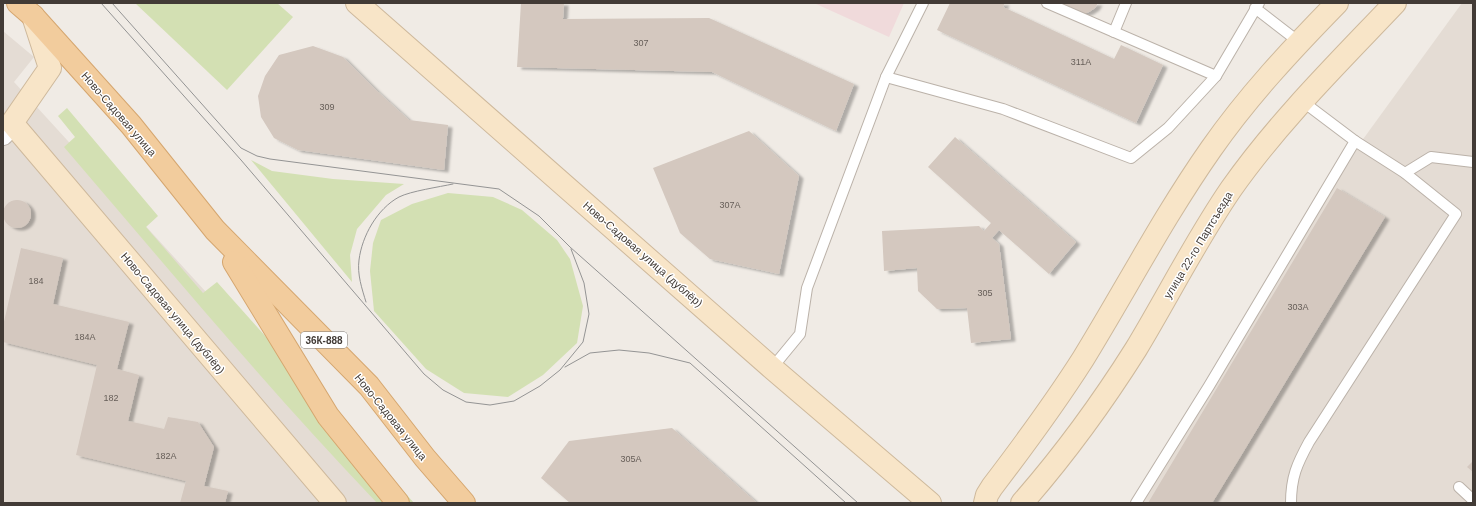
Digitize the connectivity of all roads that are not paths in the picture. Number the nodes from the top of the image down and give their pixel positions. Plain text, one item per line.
1 (357, 3) edge
2 (923, 3) edge
3 (1046, 3) edge
4 (1126, 3) edge
5 (1337, 3) edge
6 (1395, 3) edge
7 (1257, 6) edge
8 (25, 10) edge
9 (1114, 32) junction
10 (1299, 42) junction
11 (1216, 76) junction
12 (886, 77) junction
13 (1302, 101) junction
14 (7, 129) edge
15 (1355, 141) junction
16 (1473, 162) edge
17 (1405, 173) junction
18 (215, 230) junction
19 (772, 368) junction
20 (1459, 487) dead end
21 (1473, 500) edge
22 (335, 503) edge
23 (398, 503) edge
24 (464, 503) edge
25 (930, 503) edge
26 (985, 503) edge
27 (1022, 503) edge
28 (1136, 503) edge
29 (1291, 503) edge

1 - 19 main road, Ново-Садовая улица (дублёр)
2 - 12 lane
3 - 9 lane
4 - 9 lane
5 - 10 main road
6 - 13 main road, улица 22-го Партсъезда
7 - 10 lane
7 - 11 lane
8 - 14 main road
8 - 18 main road, Ново-Садовая улица / 36К-888
9 - 11 lane
10 - 26 main road
11 - 12 lane
12 - 19 lane
13 - 15 lane
13 - 27 main road, улица 22-го Партсъезда
14 - 22 main road, Ново-Садовая улица (дублёр)
15 - 17 lane
15 - 28 lane
16 - 17 lane
17 - 29 lane
18 - 23 main road, Ново-Садовая улица / 36К-888
18 - 24 main road, Ново-Садовая улица / 36К-888
19 - 25 main road, Ново-Садовая улица (дублёр)
20 - 21 lane

